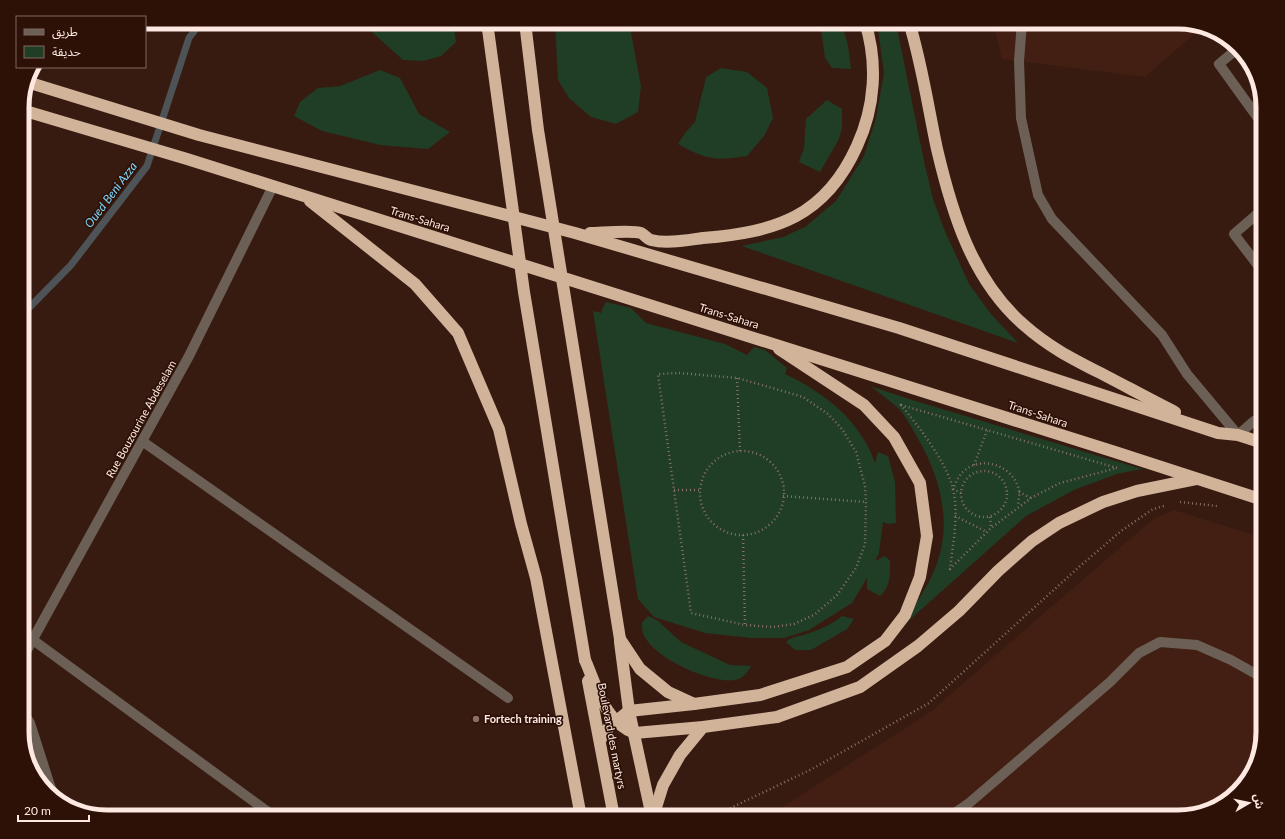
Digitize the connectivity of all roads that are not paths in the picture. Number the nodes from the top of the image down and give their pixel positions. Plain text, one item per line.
1 (488, 29) edge
2 (526, 29) edge
3 (867, 29) edge
4 (911, 29) edge
5 (1021, 29) edge
6 (1233, 52) edge
7 (33, 84) edge
8 (29, 112) edge
9 (1256, 116) edge
10 (273, 186) junction
11 (302, 195) junction
12 (1256, 215) edge
13 (575, 233) junction
14 (1256, 263) edge
15 (766, 341) junction
16 (1256, 424) edge
17 (1218, 433) junction
18 (1238, 435) junction
19 (142, 441) junction
20 (1256, 441) edge
21 (1197, 479) junction
22 (1256, 498) edge
23 (620, 639) junction
24 (33, 640) junction
25 (29, 647) edge
26 (585, 660) junction
27 (1256, 674) edge
28 (508, 698) dead end
29 (694, 704) junction
30 (630, 710) junction
31 (614, 721) junction
32 (29, 722) edge
33 (703, 727) junction
34 (635, 733) junction
35 (600, 740) junction
36 (50, 785) edge
37 (265, 810) edge
38 (580, 810) edge
39 (613, 810) edge
40 (652, 810) edge
41 (655, 810) edge
42 (959, 810) edge

1 - 26 highway, bridge
2 - 23 highway, Boulevard des martyrs, bridge
3 - 13 highway
4 - 17 highway
5 - 18 street
6 - 9 street
7 - 13 highway
8 - 10 highway, Trans-Sahara
10 - 11 highway, Trans-Sahara
10 - 19 street, Rue Bouzourine Abdeselam
11 - 15 highway, Trans-Sahara
11 - 38 highway
12 - 14 street
13 - 17 highway
15 - 21 highway, Trans-Sahara
15 - 29 highway
16 - 18 street
17 - 18 highway
18 - 20 highway
19 - 24 street, Rue Bouzourine Abdeselam
19 - 28 street
21 - 22 highway, Trans-Sahara
21 - 33 highway
23 - 29 highway
23 - 30 highway, Boulevard des martyrs
24 - 25 street, Rue Bouzourine Abdeselam
24 - 37 street
26 - 31 highway
26 - 35 highway, Boulevard des martyrs
27 - 42 street
29 - 30 highway
30 - 31 highway
30 - 34 highway, Boulevard des martyrs
31 - 34 highway
31 - 35 highway
32 - 36 street
33 - 34 highway
33 - 41 highway
34 - 40 highway, Boulevard des martyrs
35 - 39 highway, Boulevard des martyrs

